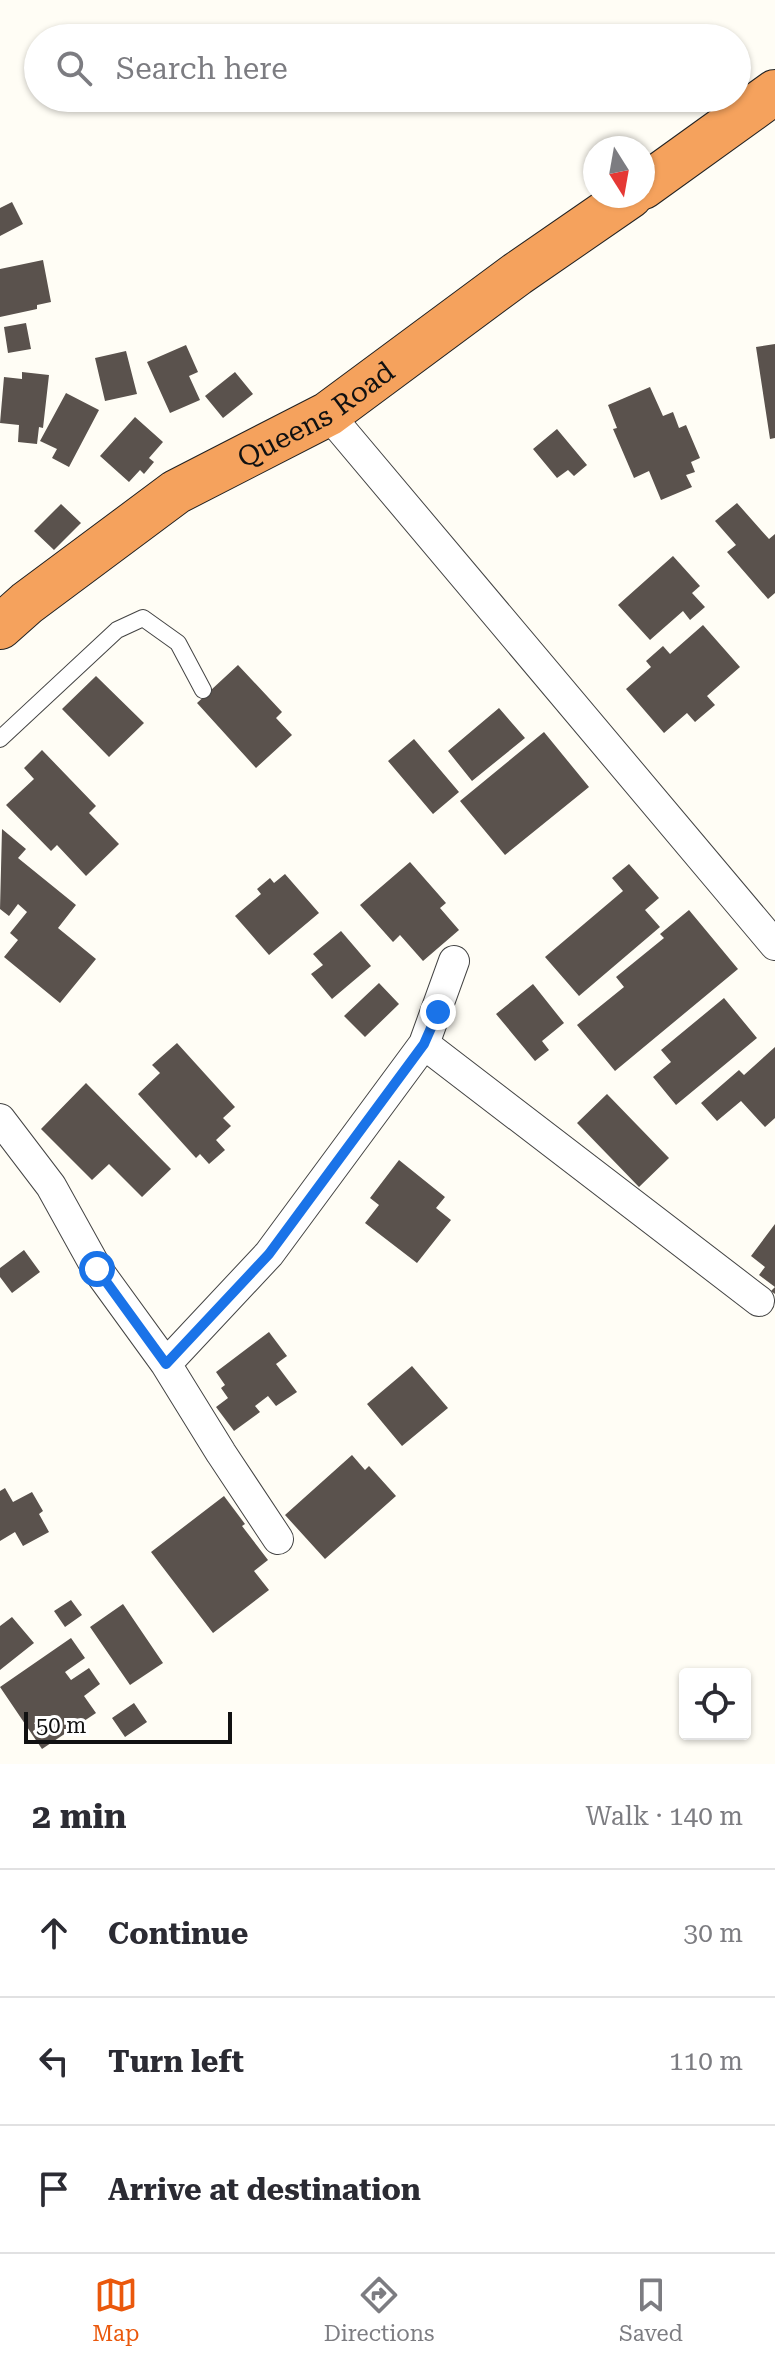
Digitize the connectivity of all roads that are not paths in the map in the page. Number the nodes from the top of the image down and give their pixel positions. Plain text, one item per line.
1 (775, 92) edge
2 (751, 109) edge
3 (747, 112) edge
4 (655, 178) edge
5 (613, 208) edge
6 (328, 414) junction
7 (0, 627) edge
8 (203, 690) dead end
9 (0, 739) edge
10 (775, 945) edge
11 (454, 961) dead end
12 (424, 1044) junction
13 (0, 1119) edge
14 (759, 1301) dead end
15 (166, 1364) junction
16 (278, 1539) dead end

1 - 2 highway
3 - 4 highway
5 - 6 highway, Queens Road
6 - 7 highway, Queens Road
6 - 10 street
8 - 9 lane
11 - 12 street
12 - 14 street
12 - 15 street
13 - 15 street
15 - 16 street

